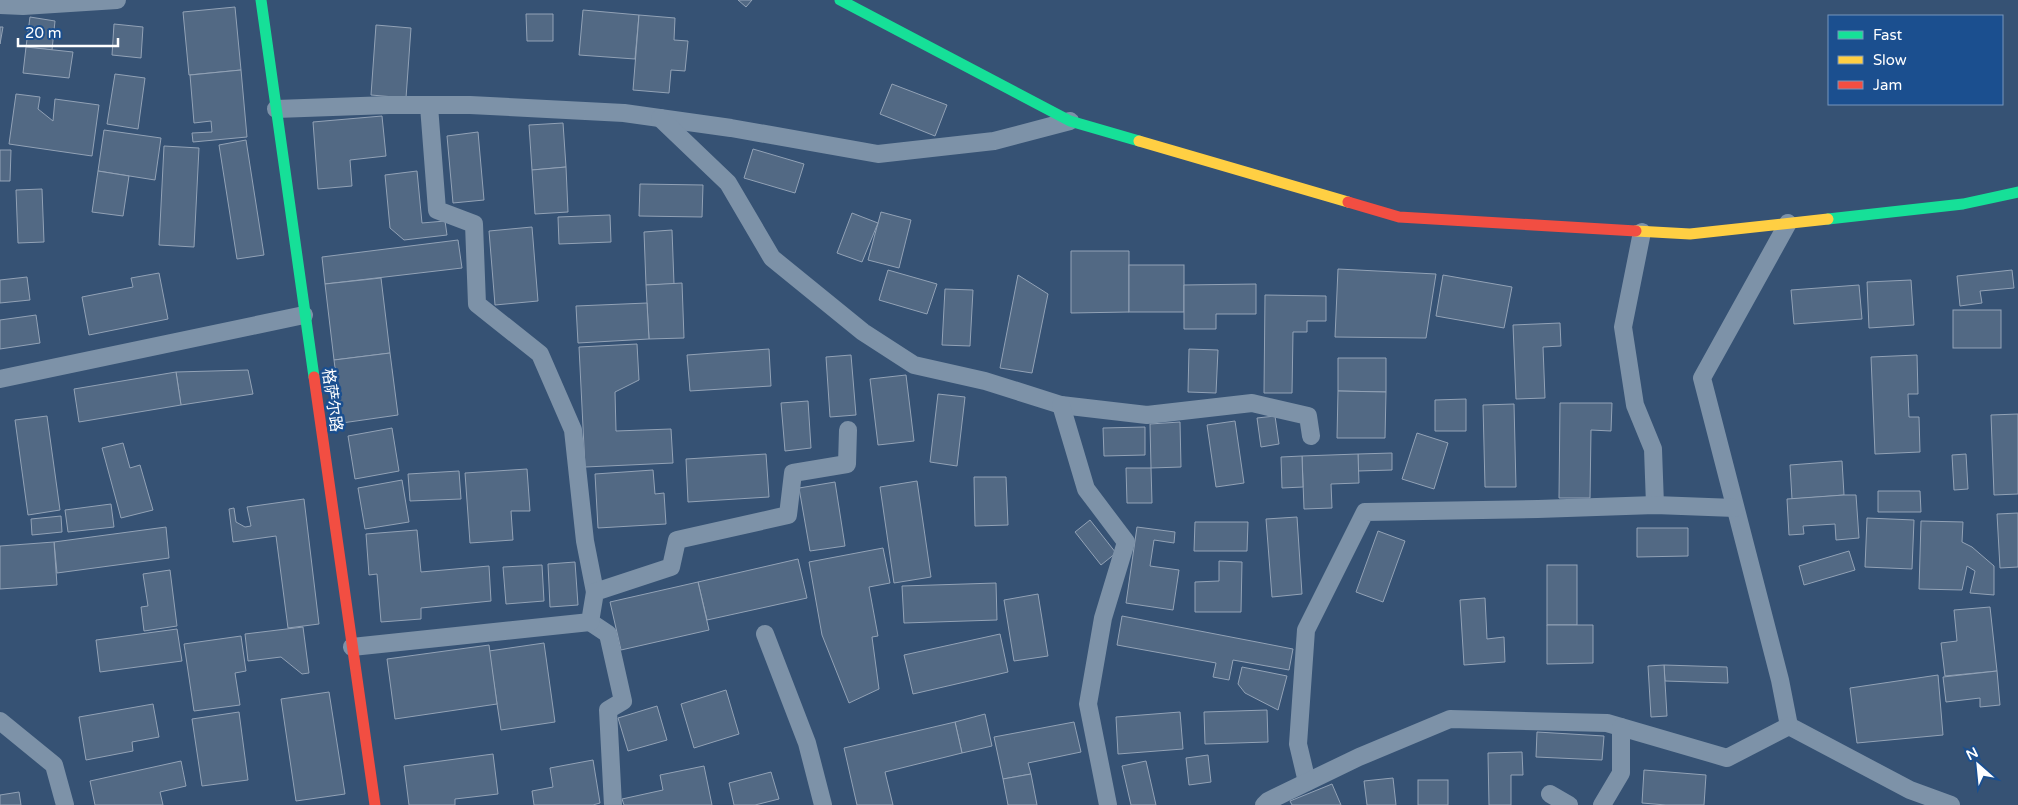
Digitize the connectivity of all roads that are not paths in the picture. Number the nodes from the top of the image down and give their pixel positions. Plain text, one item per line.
1 (117, 0) edge
2 (261, 0) edge
3 (840, 0) edge
4 (0, 5) edge
5 (429, 106) junction
6 (276, 109) junction
7 (660, 118) junction
8 (1070, 121) junction
9 (2018, 192) edge
10 (1788, 223) junction
11 (1642, 232) junction
12 (304, 315) junction
13 (0, 379) edge
14 (1061, 405) junction
15 (848, 430) dead end
16 (1311, 436) dead end
17 (1655, 505) junction
18 (1735, 508) junction
19 (595, 592) junction
20 (590, 622) junction
21 (764, 634) dead end
22 (352, 647) junction
23 (0, 721) edge
24 (1621, 726) junction
25 (1788, 726) junction
26 (1307, 782) junction
27 (1550, 794) dead end
28 (65, 805) edge
29 (375, 805) edge
30 (613, 805) edge
31 (823, 805) edge
32 (1108, 805) edge
33 (1264, 805) edge
34 (1569, 805) edge
35 (1602, 805) edge
36 (1951, 805) edge

1 - 4 lane
2 - 6 street, 格萨尔路
3 - 8 street
5 - 6 lane
5 - 7 lane
5 - 19 lane
6 - 12 street, 格萨尔路
7 - 8 lane
7 - 14 lane
8 - 11 street
9 - 10 street
10 - 11 street
10 - 18 lane
11 - 17 lane
12 - 13 lane
12 - 22 street, 格萨尔路
14 - 16 lane
14 - 32 lane
15 - 19 lane
17 - 18 lane
17 - 26 lane
18 - 25 lane
19 - 20 lane
20 - 22 lane
20 - 30 lane
21 - 31 lane
22 - 29 street, 格萨尔路
23 - 28 lane
24 - 25 lane
24 - 26 lane
24 - 35 lane
25 - 36 lane
26 - 33 lane
27 - 34 lane

